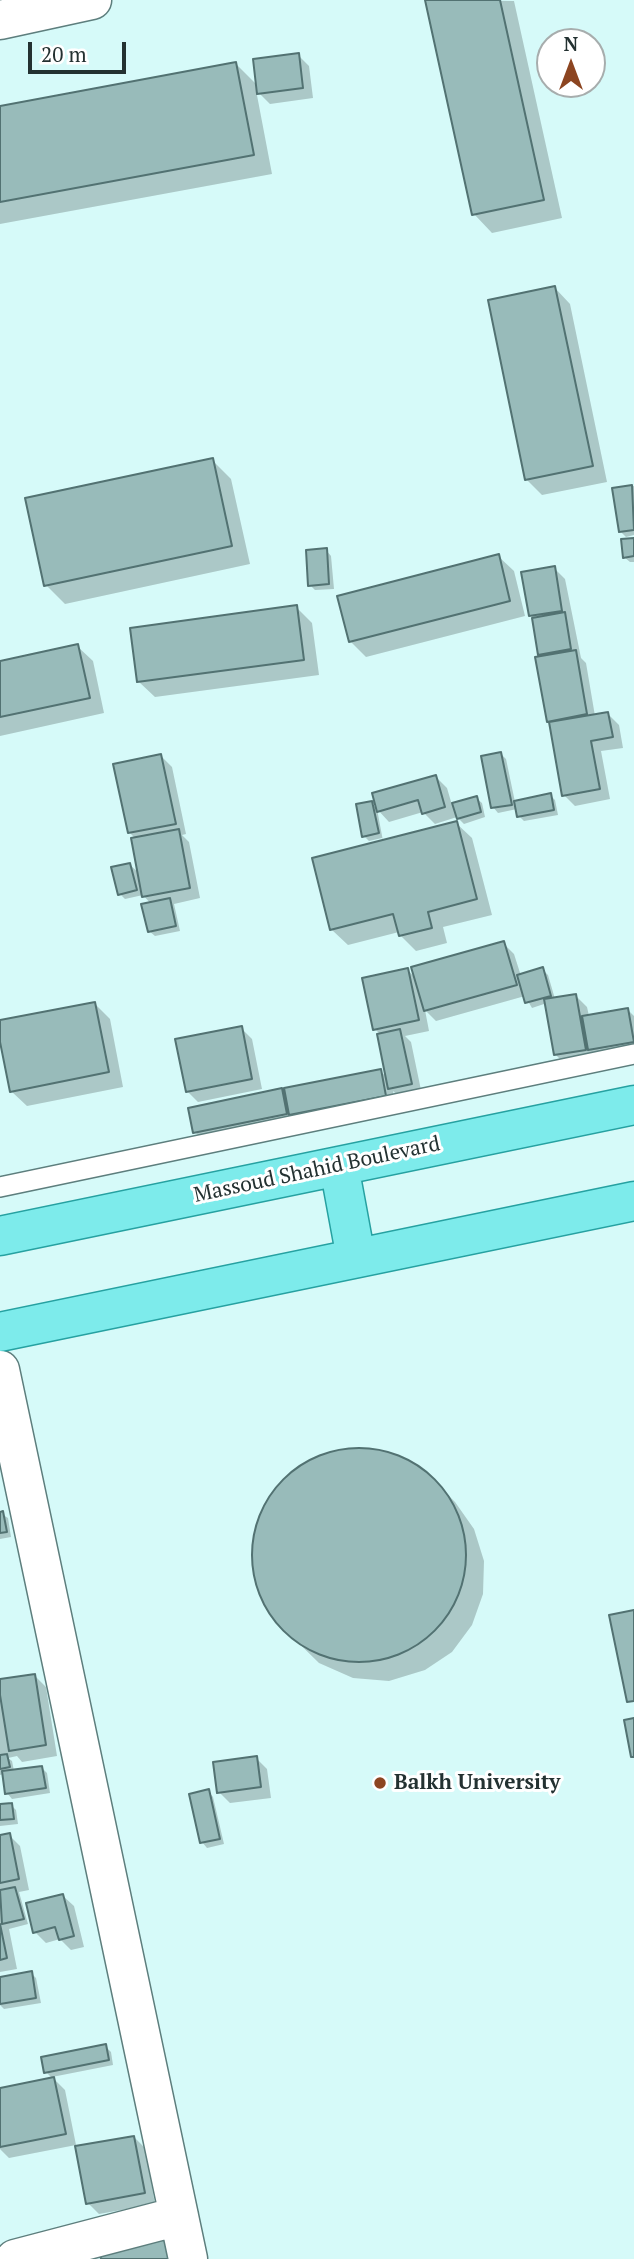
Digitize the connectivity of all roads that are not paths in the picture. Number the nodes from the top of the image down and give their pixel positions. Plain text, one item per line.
1 (92, 0) edge
2 (0, 20) edge
3 (634, 1054) edge
4 (634, 1105) edge
5 (339, 1166) junction
6 (0, 1187) edge
7 (634, 1201) edge
8 (0, 1236) edge
9 (356, 1258) junction
10 (0, 1332) edge
11 (0, 1370) edge
12 (179, 2216) junction
13 (15, 2259) edge
14 (188, 2259) edge

1 - 2 street
3 - 6 lane
4 - 5 main road, Massoud Shahid Boulevard
5 - 8 main road, Massoud Shahid Boulevard
5 - 9 main road
7 - 9 main road
9 - 10 main road
11 - 12 street
12 - 13 street
12 - 14 street

